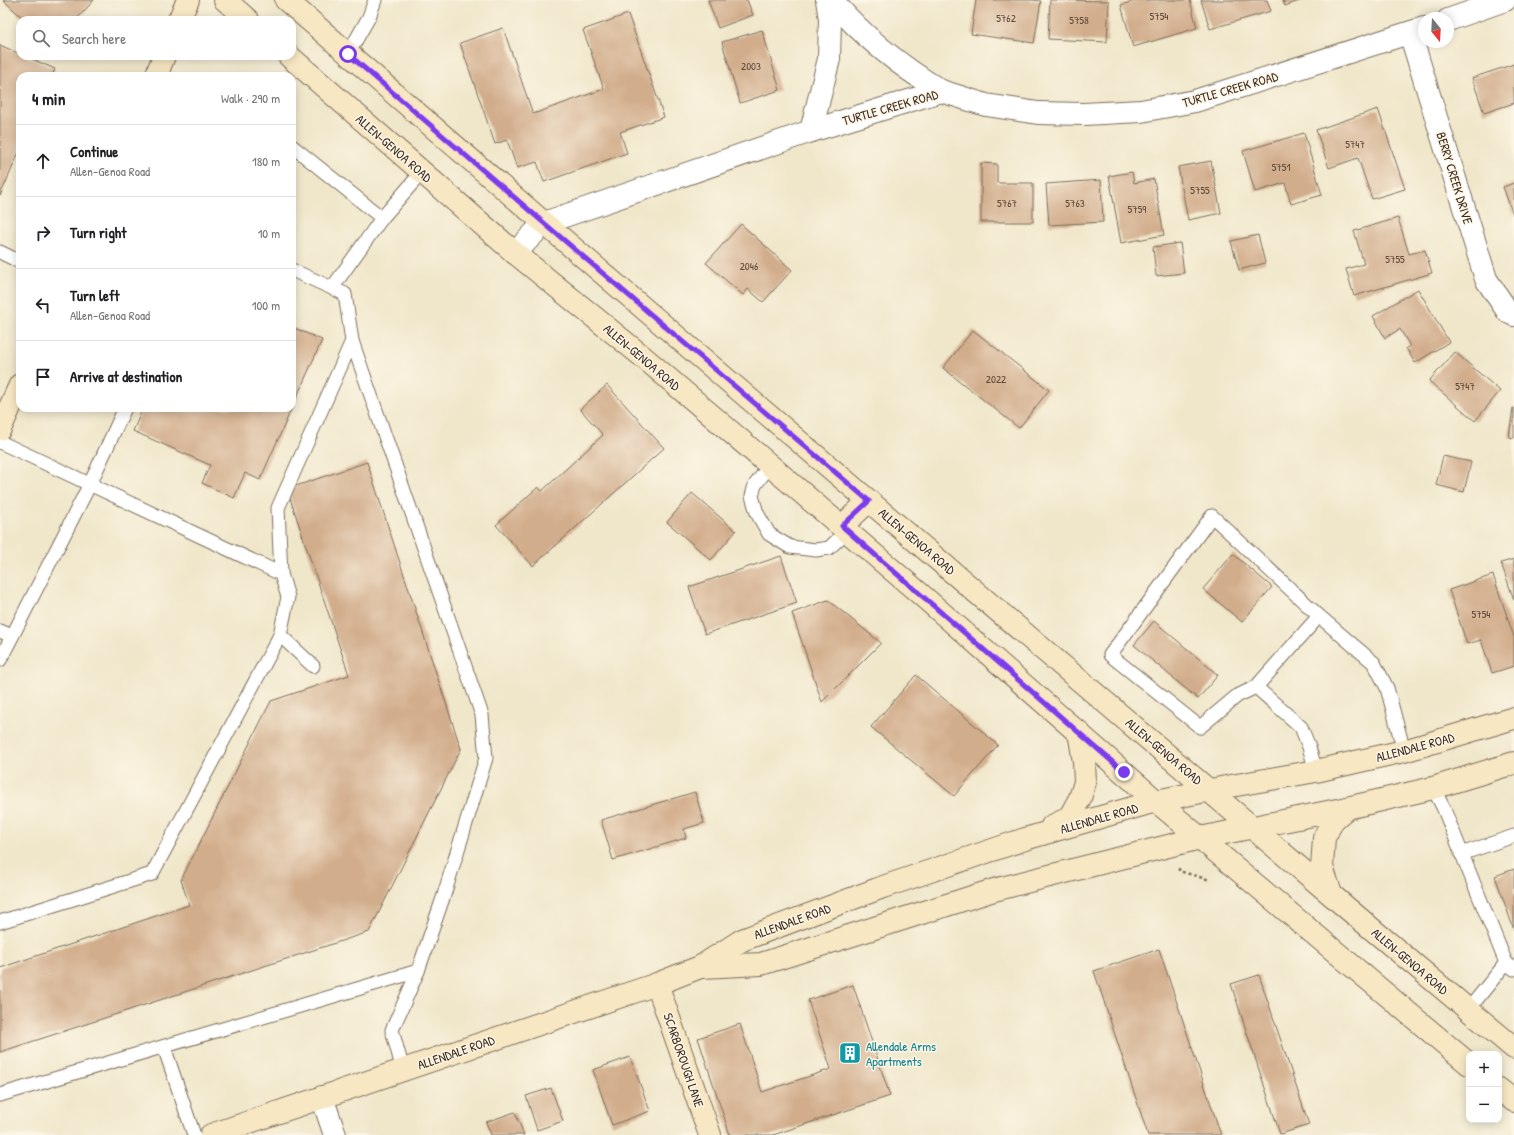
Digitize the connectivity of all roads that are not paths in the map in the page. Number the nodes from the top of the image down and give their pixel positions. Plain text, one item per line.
1 (188, 0) edge
2 (225, 0) edge
3 (286, 0) edge
4 (375, 0) edge
5 (827, 0) edge
6 (832, 0) edge
7 (1505, 0) edge
8 (181, 16) edge
9 (243, 16) edge
10 (1454, 18) edge
11 (1417, 30) edge
12 (348, 54) junction
13 (162, 60) edge
14 (294, 60) edge
15 (158, 72) edge
16 (941, 91) junction
17 (811, 131) junction
18 (296, 149) edge
19 (422, 172) junction
20 (382, 218) junction
21 (544, 223) junction
22 (0, 252) edge
23 (516, 253) junction
24 (16, 260) edge
25 (296, 272) edge
26 (332, 288) junction
27 (1514, 315) edge
28 (352, 341) junction
29 (16, 393) edge
30 (123, 412) edge
31 (2, 420) edge
32 (0, 442) edge
33 (770, 466) junction
34 (90, 484) junction
35 (869, 501) junction
36 (845, 528) junction
37 (281, 574) junction
38 (1320, 616) junction
39 (6, 634) edge
40 (280, 635) junction
41 (0, 660) edge
42 (313, 666) dead end
43 (1256, 687) junction
44 (1514, 718) edge
45 (1079, 732) junction
46 (1404, 751) junction
47 (1514, 764) edge
48 (1316, 771) junction
49 (1433, 788) junction
50 (1210, 790) junction
51 (1156, 801) junction
52 (1348, 808) junction
53 (1251, 827) junction
54 (1514, 836) edge
55 (1200, 838) junction
56 (1025, 839) junction
57 (1461, 854) junction
58 (1332, 895) junction
59 (0, 922) edge
60 (1510, 966) edge
61 (700, 967) junction
62 (418, 971) junction
63 (657, 984) junction
64 (1468, 1010) junction
65 (164, 1046) junction
66 (1514, 1048) edge
67 (1466, 1061) edge
68 (402, 1070) junction
69 (1502, 1091) edge
70 (0, 1095) edge
71 (322, 1097) junction
72 (1514, 1101) edge
73 (194, 1135) edge
74 (211, 1135) edge
75 (335, 1135) edge
76 (710, 1135) edge

1 - 8 main road
2 - 9 main road
3 - 12 main road, ALLEN-GENOA ROAD
4 - 12 lane
5 - 17 street
6 - 16 street
7 - 10 street
11 - 16 street, TURTLE CREEK ROAD
11 - 27 street, BERRY CREEK DRIVE
12 - 21 main road, ALLEN-GENOA ROAD
13 - 15 main road
14 - 19 main road, ALLEN-GENOA ROAD
16 - 17 street, TURTLE CREEK ROAD
17 - 21 street, TURTLE CREEK ROAD
18 - 20 lane
19 - 20 lane
19 - 23 main road, ALLEN-GENOA ROAD
20 - 26 lane
21 - 23 street, TURTLE CREEK ROAD
21 - 35 main road, ALLEN-GENOA ROAD
22 - 24 lane
23 - 33 main road, ALLEN-GENOA ROAD
25 - 26 lane
26 - 28 lane
28 - 37 lane
28 - 62 lane
29 - 31 main road
30 - 34 lane
32 - 34 lane
33 - 36 main road, ALLEN-GENOA ROAD
33 - 36 lane
34 - 37 lane
34 - 39 lane
35 - 36 main road
35 - 50 main road, ALLEN-GENOA ROAD
36 - 45 main road, ALLEN-GENOA ROAD
37 - 40 lane
38 - 43 lane
38 - 43 lane
38 - 46 lane
39 - 41 lane
40 - 42 lane
40 - 59 lane
43 - 48 lane
44 - 46 main road, ALLENDALE ROAD
45 - 51 main road, ALLEN-GENOA ROAD
45 - 56 main road
46 - 48 main road, ALLENDALE ROAD
47 - 49 main road, ALLENDALE ROAD
48 - 50 main road, ALLENDALE ROAD
49 - 52 main road, ALLENDALE ROAD
49 - 57 lane
50 - 51 main road, ALLENDALE ROAD
50 - 53 main road, ALLEN-GENOA ROAD
51 - 55 main road, ALLEN-GENOA ROAD
51 - 56 main road, ALLENDALE ROAD
52 - 53 main road, ALLENDALE ROAD
52 - 58 main road
53 - 55 main road, ALLENDALE ROAD
53 - 58 main road, ALLEN-GENOA ROAD
54 - 57 lane
55 - 61 main road, ALLENDALE ROAD
55 - 67 main road, ALLEN-GENOA ROAD
56 - 61 main road, ALLENDALE ROAD
57 - 60 lane
58 - 64 main road, ALLEN-GENOA ROAD
60 - 64 lane
61 - 63 main road, ALLENDALE ROAD
62 - 65 lane
62 - 68 lane
63 - 68 main road, ALLENDALE ROAD
63 - 76 main road, SCARBOROUGH LANE
64 - 66 main road, ALLEN-GENOA ROAD
65 - 70 lane
65 - 73 lane
68 - 71 main road, ALLENDALE ROAD
69 - 72 main road
71 - 74 main road, ALLENDALE ROAD
71 - 75 street

